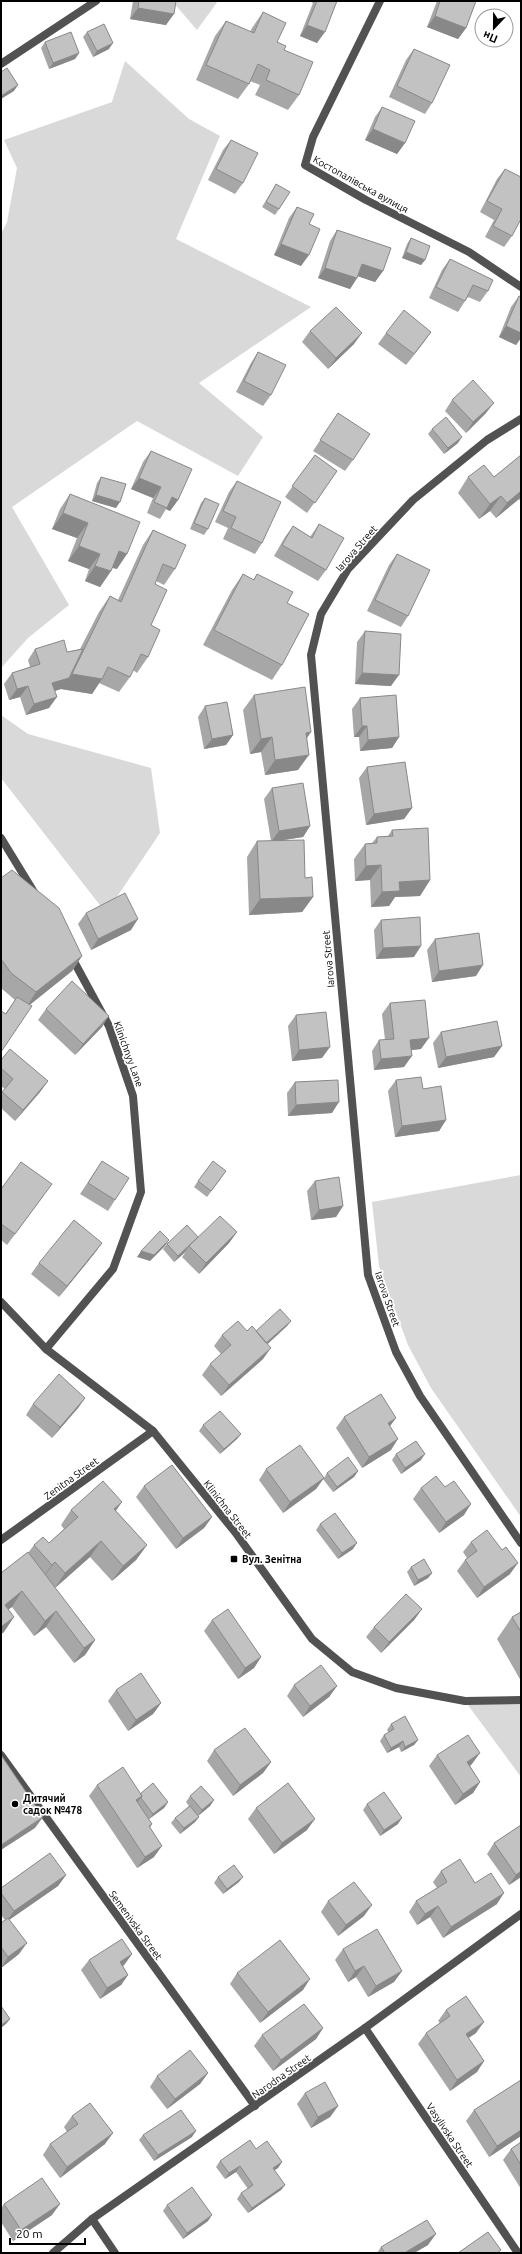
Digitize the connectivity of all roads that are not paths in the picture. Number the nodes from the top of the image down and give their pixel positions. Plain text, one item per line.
1 (96, 1) edge
2 (380, 1) edge
3 (1, 64) edge
4 (521, 287) edge
5 (521, 419) edge
6 (1, 838) edge
7 (38, 898) edge
8 (65, 945) edge
9 (1, 1302) edge
10 (46, 1349) junction
11 (153, 1431) junction
12 (1, 1540) edge
13 (521, 1543) edge
14 (521, 1700) edge
15 (1, 1755) edge
16 (521, 1914) edge
17 (365, 2028) junction
18 (255, 2106) junction
19 (92, 2220) junction
20 (53, 2253) edge
21 (115, 2253) edge
22 (518, 2253) edge

1 - 3 street
2 - 4 street, Костопалівська вулиця
5 - 13 street, Iarova Street
6 - 7 street
8 - 10 street, Klinichnyy Lane
9 - 10 street, Klinichna Street
10 - 11 street, Klinichna Street
11 - 12 street, Zenitna Street
11 - 14 street, Klinichna Street
15 - 18 street, Semenivska Street
16 - 17 street, Narodna Street
17 - 18 street, Narodna Street
17 - 22 street, Vasylivska Street
18 - 19 street, Narodna Street
19 - 20 street, Narodna Street
19 - 21 street

